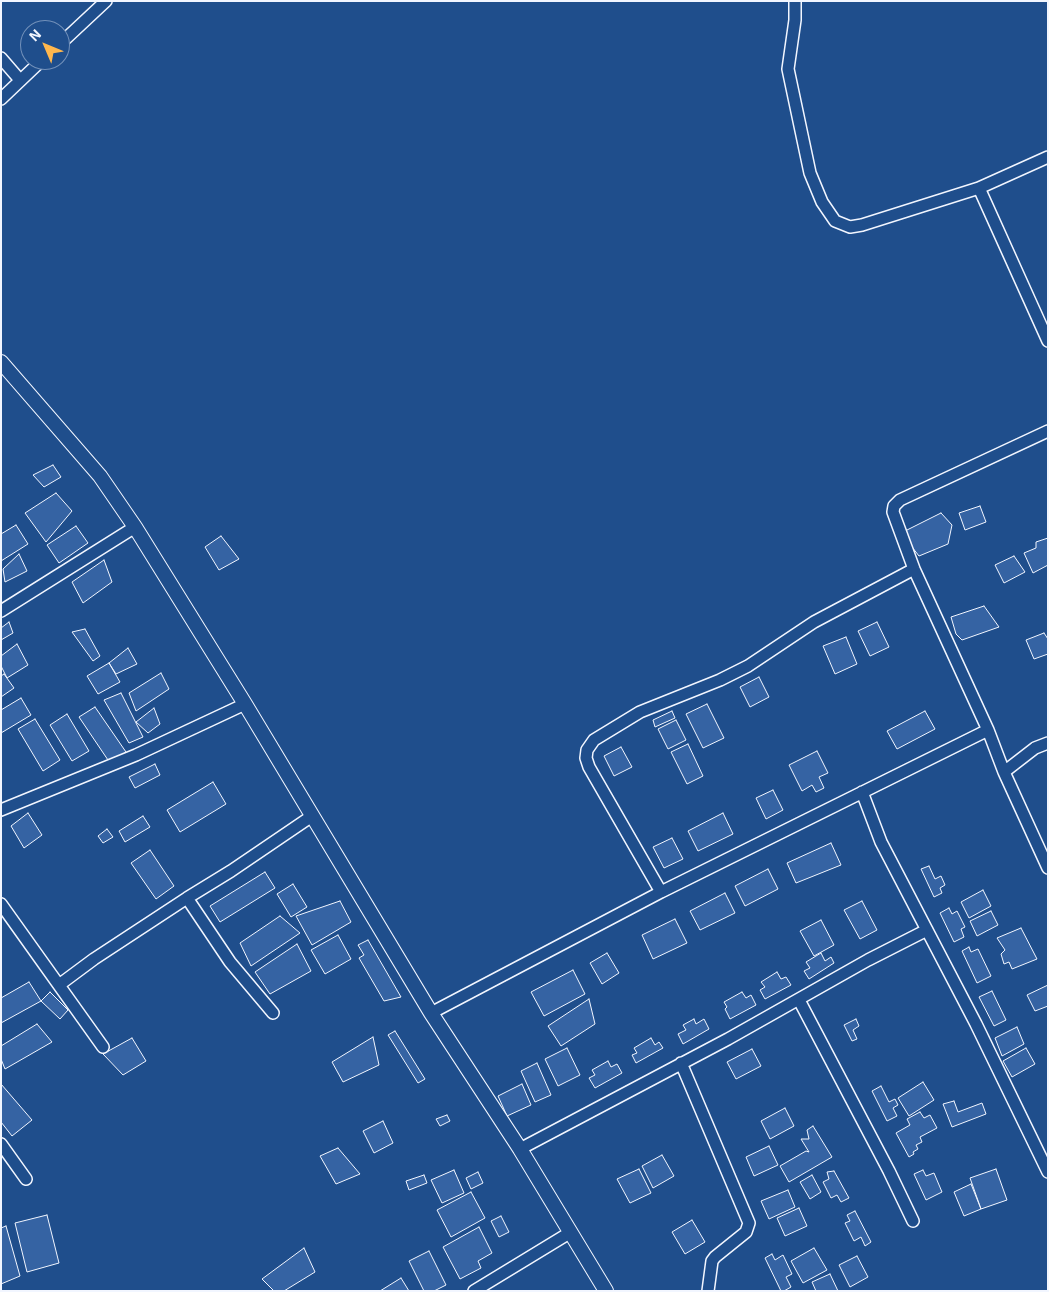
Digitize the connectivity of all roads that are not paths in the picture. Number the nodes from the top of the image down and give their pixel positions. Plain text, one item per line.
1 (106, 1) edge
2 (795, 1) edge
3 (70, 35) edge
4 (1, 58) edge
5 (31, 70) edge
6 (20, 80) junction
7 (1, 99) edge
8 (1048, 157) edge
9 (979, 188) junction
10 (1048, 341) edge
11 (1, 362) edge
12 (1048, 431) edge
13 (135, 527) junction
14 (914, 569) junction
15 (2, 611) edge
16 (245, 704) junction
17 (988, 730) junction
18 (1048, 742) edge
19 (1004, 772) junction
20 (862, 792) junction
21 (1, 810) edge
22 (312, 816) junction
23 (1048, 868) edge
24 (661, 892) junction
25 (187, 898) junction
26 (1, 904) edge
27 (926, 930) junction
28 (59, 985) junction
29 (799, 1000) junction
30 (274, 1013) dead end
31 (431, 1013) junction
32 (103, 1047) dead end
33 (681, 1063) junction
34 (1, 1144) edge
35 (520, 1149) junction
36 (1048, 1172) edge
37 (26, 1179) dead end
38 (913, 1221) dead end
39 (570, 1232) junction
40 (474, 1291) edge
41 (606, 1291) edge
42 (708, 1291) edge

1 - 3 street
2 - 9 street
4 - 6 street
5 - 6 street
6 - 7 street
8 - 9 street
9 - 10 street
11 - 13 street
12 - 14 street
13 - 15 street
13 - 16 street
14 - 17 street
14 - 24 street
16 - 21 street
16 - 22 street
17 - 19 street
17 - 20 street
18 - 19 street
19 - 23 street
20 - 24 street
20 - 27 street
22 - 25 street
22 - 31 street
24 - 31 street
25 - 28 street
25 - 30 street
26 - 28 street
27 - 29 street
27 - 36 street
28 - 32 street
29 - 33 street
29 - 38 street
31 - 35 street
33 - 35 street
33 - 42 street
34 - 37 street
35 - 39 street
39 - 40 street
39 - 41 street

